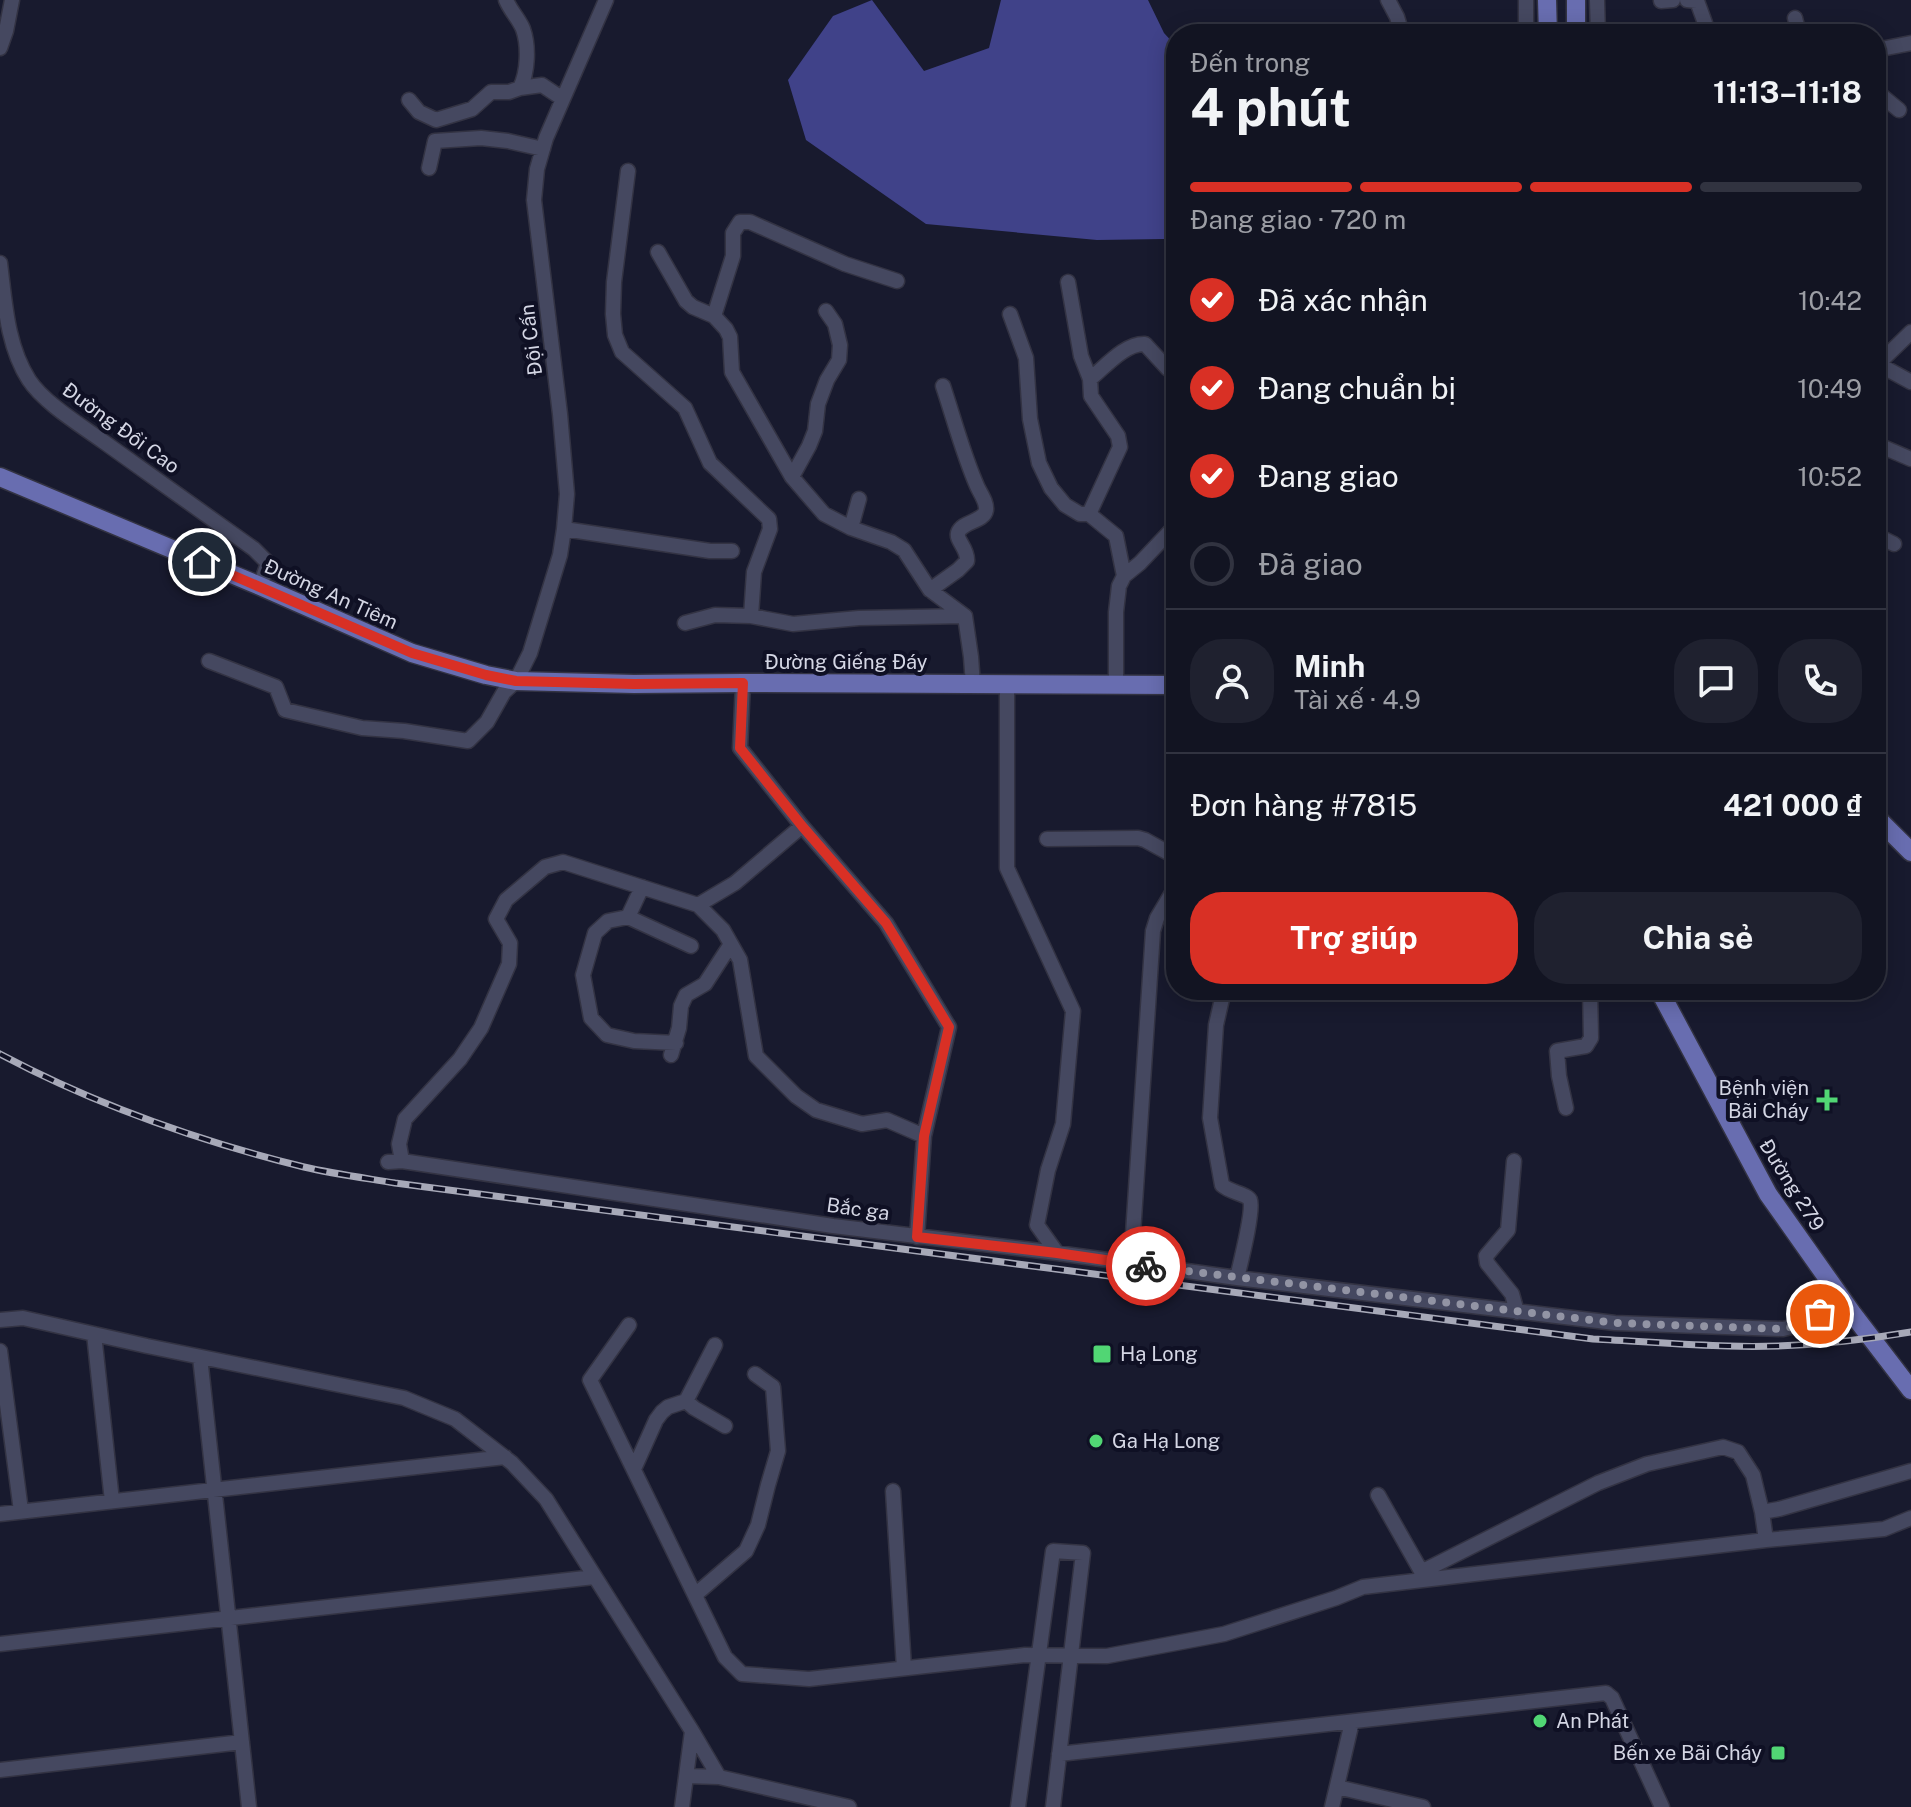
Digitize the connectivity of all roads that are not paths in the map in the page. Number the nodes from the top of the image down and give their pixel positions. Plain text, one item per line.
1 (12, 0) edge
2 (506, 0) edge
3 (606, 0) edge
4 (1388, 0) edge
5 (1526, 0) edge
6 (1547, 0) edge
7 (1576, 0) edge
8 (1597, 0) edge
9 (1673, 0) edge
10 (1687, 0) edge
11 (1661, 1) edge
12 (1795, 18) dead end
13 (1399, 24) edge
14 (1526, 24) edge
15 (1548, 24) edge
16 (1576, 24) edge
17 (1598, 24) edge
18 (1705, 24) edge
19 (1796, 24) edge
20 (1911, 43) edge
21 (0, 48) edge
22 (1886, 48) edge
23 (520, 88) junction
24 (563, 99) junction
25 (1886, 99) edge
26 (409, 100) dead end
27 (1899, 110) dead end
28 (543, 149) junction
29 (429, 168) dead end
30 (628, 171) dead end
31 (658, 252) dead end
32 (0, 263) edge
33 (897, 281) dead end
34 (1068, 282) dead end
35 (826, 311) dead end
36 (1010, 314) dead end
37 (714, 316) junction
38 (1911, 332) edge
39 (1886, 356) edge
40 (1166, 367) edge
41 (1886, 369) edge
42 (1090, 379) junction
43 (1911, 382) edge
44 (943, 386) dead end
45 (1886, 448) edge
46 (1911, 459) edge
47 (0, 477) edge
48 (792, 477) junction
49 (859, 499) dead end
50 (1089, 514) junction
51 (851, 528) junction
52 (564, 529) junction
53 (1166, 536) edge
54 (1886, 540) edge
55 (1894, 544) dead end
56 (732, 551) dead end
57 (1124, 576) junction
58 (260, 586) junction
59 (930, 590) junction
60 (751, 616) junction
61 (965, 616) junction
62 (685, 623) dead end
63 (209, 661) dead end
64 (516, 681) junction
65 (743, 683) junction
66 (1007, 684) junction
67 (1116, 684) junction
68 (973, 685) junction
69 (1166, 685) edge
70 (802, 826) junction
71 (1886, 828) edge
72 (1047, 839) dead end
73 (1166, 852) edge
74 (1911, 852) edge
75 (642, 887) junction
76 (1166, 903) edge
77 (698, 905) junction
78 (628, 917) junction
79 (731, 944) junction
80 (691, 946) dead end
81 (1222, 1000) edge
82 (1590, 1000) edge
83 (1664, 1000) edge
84 (1566, 1108) dead end
85 (924, 1136) junction
86 (1514, 1161) dead end
87 (917, 1237) junction
88 (1057, 1253) junction
89 (1131, 1264) junction
90 (1237, 1278) junction
91 (1844, 1302) junction
92 (1517, 1312) junction
93 (0, 1320) edge
94 (629, 1325) dead end
95 (94, 1334) junction
96 (715, 1345) dead end
97 (0, 1351) edge
98 (200, 1357) junction
99 (1904, 1370) edge
100 (755, 1374) dead end
101 (1911, 1390) edge
102 (686, 1401) junction
103 (4, 1414) edge
104 (725, 1426) dead end
105 (505, 1457) junction
106 (634, 1469) junction
107 (1911, 1471) edge
108 (215, 1490) junction
109 (893, 1491) dead end
110 (1378, 1495) dead end
111 (112, 1501) junction
112 (21, 1511) junction
113 (1762, 1512) junction
114 (0, 1514) edge
115 (1911, 1518) edge
116 (1766, 1540) junction
117 (1423, 1576) junction
118 (594, 1577) junction
119 (695, 1595) junction
120 (229, 1619) junction
121 (0, 1644) edge
122 (1039, 1655) junction
123 (1071, 1655) junction
124 (904, 1668) junction
125 (1352, 1722) junction
126 (692, 1731) junction
127 (242, 1742) junction
128 (1059, 1754) junction
129 (0, 1770) edge
130 (686, 1776) junction
131 (719, 1777) junction
132 (1337, 1787) junction
133 (249, 1807) edge
134 (682, 1807) edge
135 (849, 1807) edge
136 (1018, 1807) edge
137 (1053, 1807) edge
138 (1332, 1807) edge
139 (1423, 1807) edge
140 (1662, 1807) edge

1 - 21 street
2 - 23 street
3 - 24 street, Đội Cấn
4 - 13 street
5 - 14 street
6 - 15 main road
7 - 16 main road
8 - 17 street
9 - 11 street
10 - 18 street
12 - 19 street
20 - 22 street
23 - 24 street
23 - 26 street
24 - 28 street, Đội Cấn
25 - 27 street
28 - 29 street
28 - 52 street, Đội Cấn
30 - 60 street
31 - 37 street
32 - 58 street, Đường Đồi Cao
33 - 37 street
34 - 42 street
35 - 48 street
36 - 50 street
37 - 48 street
38 - 39 street
40 - 42 street
41 - 43 street
42 - 50 street
44 - 59 street
45 - 46 street
47 - 58 main road, Đường An Tiêm
48 - 51 street
49 - 51 street
50 - 57 street
51 - 59 street
52 - 56 street
52 - 64 street, Đội Cấn
53 - 57 street
54 - 55 street
57 - 67 street
58 - 64 main road, Đường An Tiêm
59 - 61 street
60 - 61 street
60 - 62 street
61 - 68 street
63 - 64 street, Đội Cấn
64 - 65 main road, Đường Giếng Đáy
65 - 68 main road, Đường Giếng Đáy
65 - 70 street
66 - 67 main road, Đường Giếng Đáy
66 - 68 main road, Đường Giếng Đáy
66 - 88 street
67 - 69 main road, Đường Giếng Đáy
70 - 77 street
70 - 85 street
71 - 74 main road
72 - 73 street
75 - 77 street
75 - 78 street
75 - 87 street, Bắc ga
76 - 89 street
77 - 79 street
78 - 79 street
78 - 80 street
79 - 85 street
81 - 90 street
82 - 84 street
83 - 91 main road, Đường 279
85 - 87 street
86 - 92 street
87 - 88 street, Bắc ga
88 - 89 street, Bắc ga
89 - 90 street, Bắc ga
90 - 92 street, Bắc ga
91 - 92 street, Bắc ga
91 - 99 main road, Đường 279
93 - 95 street
94 - 106 street
95 - 98 street
95 - 111 street
96 - 102 street
97 - 103 street
98 - 105 street
98 - 108 street
99 - 101 main road, Đường 279
100 - 119 street
102 - 104 street
102 - 106 street
103 - 112 street
105 - 108 street
105 - 118 street
106 - 119 street
107 - 113 street
108 - 111 street
108 - 120 street
109 - 124 street
110 - 117 street
111 - 112 street
112 - 114 street
113 - 116 street
113 - 117 street
115 - 116 street
116 - 117 street
117 - 123 street
118 - 120 street
118 - 126 street
119 - 124 street
120 - 121 street
120 - 127 street
122 - 123 street
122 - 123 street
122 - 124 street
122 - 136 street
123 - 128 street
125 - 128 street
125 - 132 street
125 - 140 street
126 - 130 street
126 - 131 street
127 - 129 street
127 - 133 street
128 - 137 street
130 - 131 street
130 - 134 street
131 - 135 street
132 - 138 street
132 - 139 street

